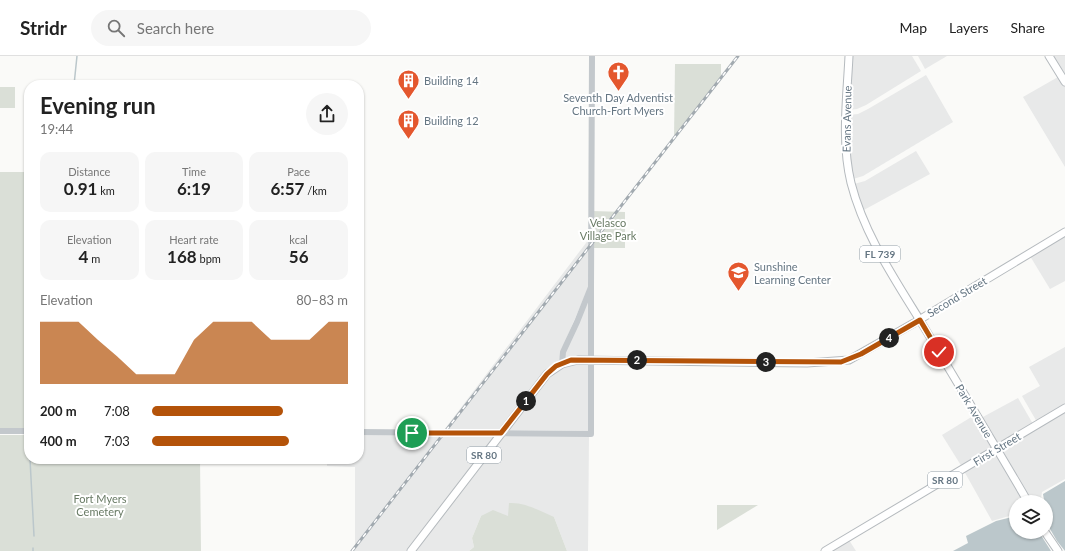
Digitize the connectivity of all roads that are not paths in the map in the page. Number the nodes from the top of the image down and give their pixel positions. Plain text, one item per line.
1 (592, 56) edge
2 (849, 56) edge
3 (1049, 56) edge
4 (1065, 82) edge
5 (851, 182) joint
6 (1065, 232) edge
7 (591, 287) junction
8 (920, 320) junction
9 (591, 360) junction
10 (562, 364) junction
11 (1065, 408) edge
12 (0, 430) edge
13 (24, 431) edge
14 (364, 432) edge
15 (501, 433) junction
16 (996, 450) junction
17 (1023, 495) edge
18 (1050, 539) edge
19 (411, 551) edge
20 (825, 551) edge
21 (1058, 551) edge

1 - 7 street
2 - 5 main road, Evans Avenue / FL 739
3 - 4 main road
5 - 8 main road, Park Avenue / FL 739
6 - 8 main road, Second Street / SR 80
7 - 9 street
7 - 10 street
8 - 9 main road, Second Street / SR 80
8 - 16 main road, Park Avenue
9 - 10 main road, Second Street / SR 80
9 - 15 street
10 - 15 main road, SR 80
11 - 16 main road, First Street / SR 80
12 - 13 street
14 - 15 street
15 - 19 main road, SR 80
16 - 17 main road, Park Avenue
16 - 20 main road, First Street / SR 80
18 - 21 main road

